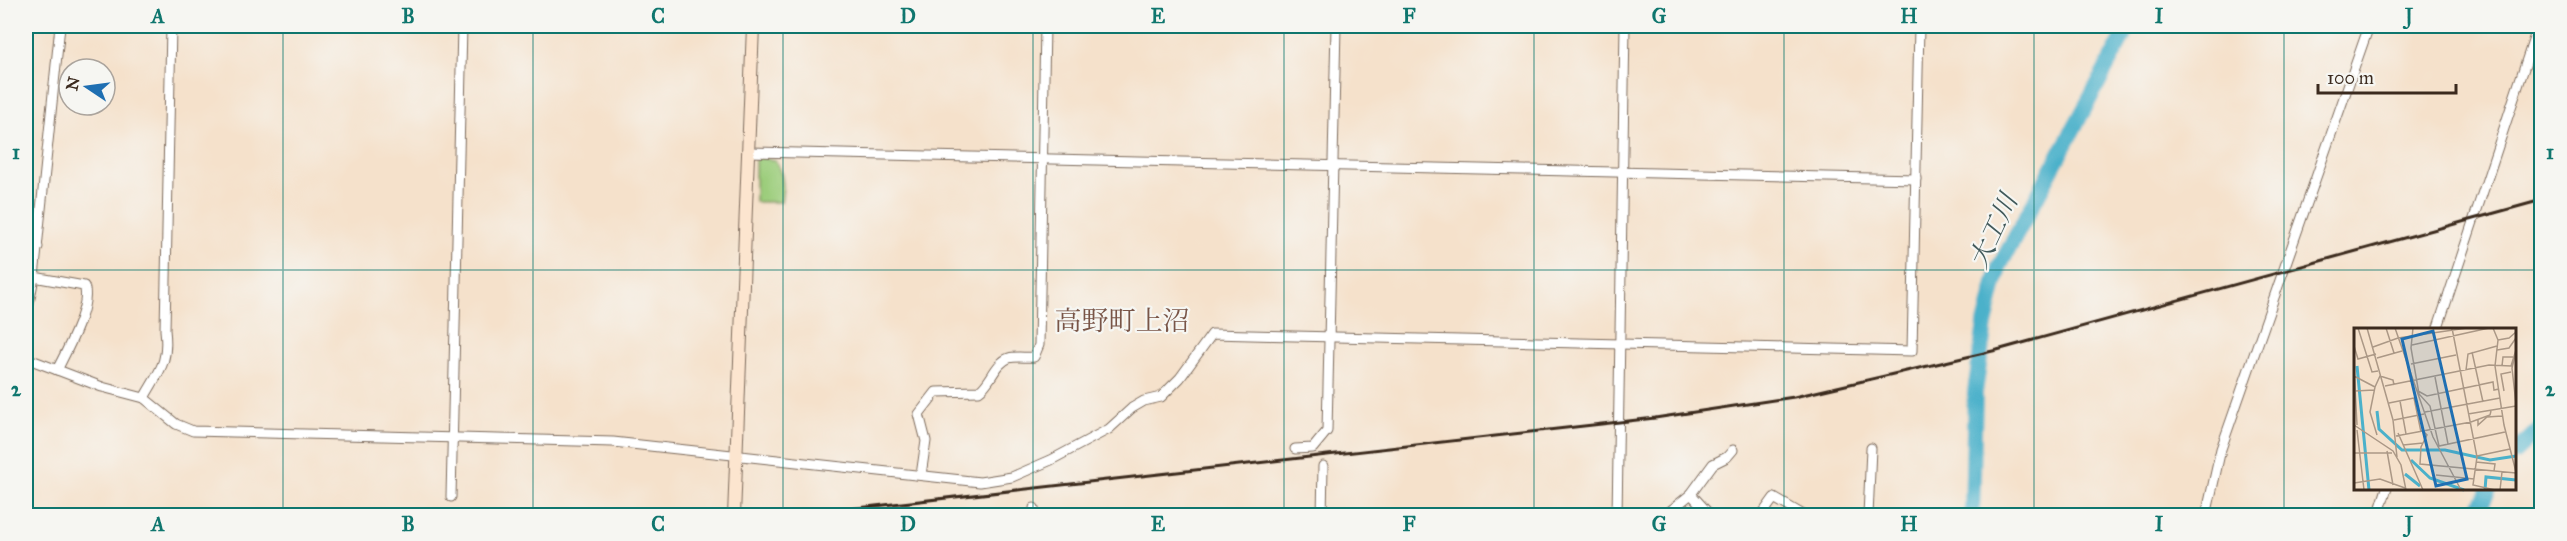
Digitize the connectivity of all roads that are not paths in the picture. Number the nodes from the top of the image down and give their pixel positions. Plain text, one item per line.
1 (60, 26) edge
2 (171, 26) edge
3 (462, 26) edge
4 (753, 26) edge
5 (1045, 26) edge
6 (1336, 26) edge
7 (1625, 26) edge
8 (1919, 26) edge
9 (2369, 26) edge
10 (2538, 26) edge
11 (750, 152) junction
12 (1041, 159) junction
13 (1332, 166) junction
14 (1624, 174) junction
15 (1916, 179) junction
16 (26, 242) edge
17 (38, 247) junction
18 (34, 277) junction
19 (26, 319) edge
20 (2438, 328) edge
21 (1328, 338) junction
22 (1621, 344) junction
23 (26, 358) edge
24 (57, 370) junction
25 (144, 398) junction
26 (452, 439) junction
27 (1871, 448) dead end
28 (1295, 449) dead end
29 (1733, 450) dead end
30 (737, 455) junction
31 (1323, 466) dead end
32 (921, 475) junction
33 (2387, 490) edge
34 (1691, 494) junction
35 (451, 497) dead end
36 (2381, 507) dead end
37 (734, 516) edge
38 (1322, 516) edge
39 (1617, 516) edge
40 (1664, 516) edge
41 (1711, 516) edge
42 (1761, 516) edge
43 (1804, 516) edge
44 (1868, 516) edge
45 (2206, 516) edge

1 - 17 street
2 - 25 street
3 - 26 street
4 - 11 street
5 - 12 street
6 - 13 street
7 - 14 street
8 - 15 street
9 - 45 street
10 - 20 street
11 - 12 street
11 - 30 street
12 - 13 street
12 - 32 street
13 - 14 street
13 - 21 street
14 - 15 street
14 - 22 street
15 - 22 street
16 - 17 street
17 - 18 street
18 - 19 street
18 - 24 street
21 - 22 street
21 - 28 street
21 - 32 street
22 - 39 street
23 - 24 street
24 - 25 street
25 - 26 street
26 - 30 street
26 - 35 street
27 - 44 street
29 - 34 street
30 - 32 street
30 - 37 street
31 - 38 street
33 - 36 street
34 - 40 street
34 - 41 street
42 - 43 street

